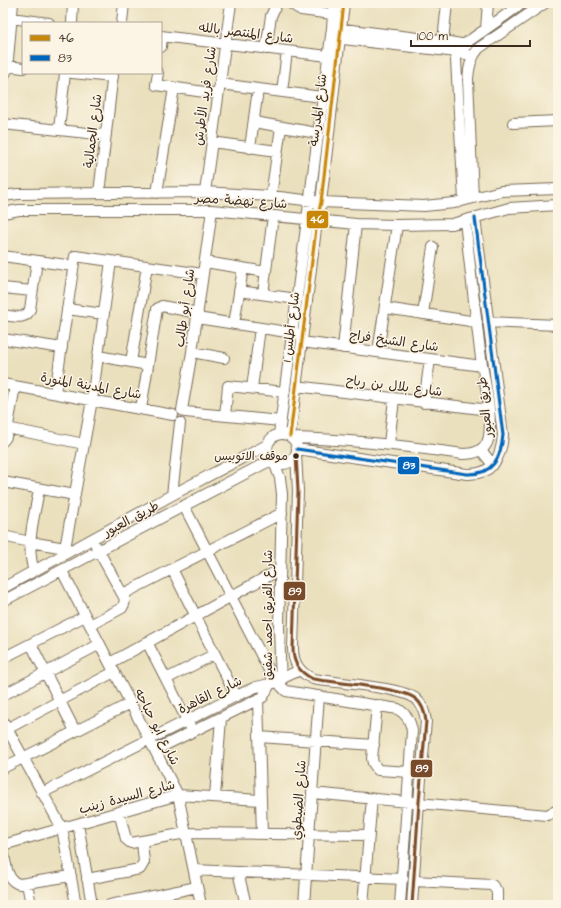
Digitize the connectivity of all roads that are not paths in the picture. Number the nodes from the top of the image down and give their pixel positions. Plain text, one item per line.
1 (13, 3) edge
2 (73, 3) edge
3 (124, 3) edge
4 (230, 3) edge
5 (277, 3) edge
6 (334, 3) edge
7 (344, 3) edge
8 (447, 3) edge
9 (488, 3) edge
10 (524, 3) edge
11 (545, 3) edge
12 (294, 4) edge
13 (332, 14) junction
14 (7, 18) edge
15 (41, 22) edge
16 (72, 22) edge
17 (122, 22) edge
18 (486, 29) junction
19 (336, 33) junction
20 (162, 36) edge
21 (443, 41) junction
22 (225, 44) junction
23 (460, 48) junction
24 (266, 49) junction
25 (287, 51) junction
26 (476, 52) junction
27 (328, 56) junction
28 (8, 66) junction
29 (22, 68) edge
30 (65, 74) edge
31 (92, 74) edge
32 (158, 74) edge
33 (113, 75) edge
34 (3, 77) edge
35 (174, 88) junction
36 (219, 89) junction
37 (258, 89) junction
38 (282, 92) junction
39 (322, 97) junction
40 (558, 121) edge
41 (254, 122) junction
42 (513, 123) dead end
43 (3, 124) edge
44 (281, 127) junction
45 (59, 130) junction
46 (317, 133) junction
47 (106, 135) junction
48 (212, 142) junction
49 (250, 148) junction
50 (277, 151) junction
51 (558, 189) edge
52 (205, 192) junction
53 (99, 193) junction
54 (157, 193) junction
55 (3, 196) edge
56 (271, 196) junction
57 (468, 199) junction
58 (309, 201) junction
59 (320, 202) junction
60 (558, 205) edge
61 (212, 210) junction
62 (3, 213) edge
63 (273, 216) junction
64 (475, 218) junction
65 (312, 220) junction
66 (465, 221) junction
67 (356, 224) junction
68 (397, 225) junction
69 (433, 247) dead end
70 (3, 256) edge
71 (37, 261) junction
72 (111, 261) junction
73 (205, 262) junction
74 (73, 266) junction
75 (147, 266) junction
76 (243, 268) junction
77 (266, 272) junction
78 (203, 274) junction
79 (3, 288) edge
80 (32, 291) junction
81 (239, 291) junction
82 (263, 294) junction
83 (297, 299) junction
84 (385, 308) junction
85 (67, 309) junction
86 (104, 314) junction
87 (423, 314) junction
88 (3, 315) edge
89 (197, 316) junction
90 (477, 322) junction
91 (488, 322) junction
92 (234, 324) junction
93 (558, 325) edge
94 (260, 328) junction
95 (299, 337) junction
96 (3, 339) edge
97 (62, 348) junction
98 (343, 348) junction
99 (192, 352) junction
100 (378, 352) junction
101 (98, 356) junction
102 (224, 358) dead end
103 (430, 359) junction
104 (131, 362) junction
105 (148, 365) junction
106 (482, 366) junction
107 (3, 384) edge
108 (14, 386) junction
109 (296, 386) junction
110 (252, 388) junction
111 (285, 392) junction
112 (55, 393) junction
113 (394, 399) junction
114 (92, 400) junction
115 (424, 403) junction
116 (141, 409) junction
117 (489, 410) junction
118 (180, 415) junction
119 (225, 415) junction
120 (281, 421) junction
121 (7, 428) junction
122 (279, 434) junction
123 (291, 437) junction
124 (3, 441) edge
125 (84, 444) junction
126 (389, 444) junction
127 (267, 445) junction
128 (480, 450) junction
129 (296, 451) junction
130 (273, 461) junction
131 (493, 465) junction
132 (3, 485) edge
133 (39, 489) junction
134 (75, 495) junction
135 (172, 495) junction
136 (184, 506) junction
137 (282, 513) junction
138 (3, 536) edge
139 (92, 539) junction
140 (30, 542) junction
141 (65, 551) junction
142 (99, 551) junction
143 (208, 551) junction
144 (172, 569) junction
145 (62, 570) junction
146 (279, 570) junction
147 (34, 571) junction
148 (3, 588) edge
149 (123, 594) junction
150 (231, 597) junction
151 (3, 601) edge
152 (196, 616) junction
153 (88, 620) junction
154 (147, 642) junction
155 (31, 644) junction
156 (100, 644) junction
157 (215, 654) junction
158 (3, 658) edge
159 (110, 663) junction
160 (300, 670) junction
161 (114, 672) junction
162 (46, 673) junction
163 (166, 679) junction
164 (275, 682) junction
165 (3, 695) edge
166 (236, 696) junction
167 (319, 696) junction
168 (258, 699) junction
169 (60, 701) junction
170 (131, 703) junction
171 (378, 705) junction
172 (221, 718) junction
173 (187, 720) junction
174 (4, 727) edge
175 (75, 731) junction
176 (193, 732) junction
177 (259, 737) junction
178 (149, 739) junction
179 (316, 741) junction
180 (374, 745) junction
181 (155, 750) junction
182 (23, 758) junction
183 (3, 768) edge
184 (410, 772) junction
185 (42, 793) junction
186 (312, 793) junction
187 (178, 795) junction
188 (215, 797) junction
189 (372, 798) junction
190 (261, 800) junction
191 (408, 801) junction
192 (419, 802) junction
193 (558, 810) edge
194 (119, 812) junction
195 (547, 815) junction
196 (558, 816) edge
197 (78, 824) junction
198 (62, 828) junction
199 (186, 833) junction
200 (262, 834) junction
201 (309, 834) junction
202 (369, 835) junction
203 (142, 842) junction
204 (3, 845) edge
205 (3, 850) edge
206 (194, 870) junction
207 (238, 872) junction
208 (306, 875) junction
209 (71, 876) junction
210 (366, 878) junction
211 (88, 879) junction
212 (403, 879) junction
213 (414, 881) junction
214 (27, 883) junction
215 (198, 887) junction
216 (140, 902) edge
217 (30, 905) edge
218 (76, 905) edge
219 (92, 905) edge
220 (110, 905) edge
221 (201, 905) edge
222 (246, 905) edge
223 (304, 905) edge
224 (363, 905) edge
225 (400, 905) edge
226 (412, 905) edge
227 (497, 905) edge

1 - 14 street
2 - 16 street
3 - 17 street
4 - 22 street, شارع فريد الأطرش
5 - 24 street
6 - 13 street, شارع المدرسة
7 - 19 street, شارع المدرسة
8 - 21 street
9 - 18 street
10 - 18 street
11 - 26 street
12 - 13 street
13 - 19 street, شارع المدرسة
14 - 15 street
14 - 28 street
18 - 23 street
19 - 21 street
19 - 23 street
19 - 27 street, شارع المدرسة
19 - 59 street, شارع المدرسة
20 - 22 street, شارع المنتصر بالله
21 - 23 street
22 - 24 street, شارع المنتصر بالله
22 - 36 street, شارع فريد الأطرش
23 - 26 street
23 - 57 street
24 - 25 street, شارع المنتصر بالله
25 - 27 street, شارع المنتصر بالله
25 - 38 street
26 - 57 street
27 - 39 street, شارع المدرسة
28 - 29 street
28 - 34 street
30 - 45 street
31 - 33 street
32 - 35 street
33 - 47 street, شارع الجمالية
35 - 36 street
35 - 54 street
36 - 37 street
36 - 48 street, شارع فريد الأطرش
37 - 38 street
37 - 41 street
38 - 39 street
39 - 46 street, شارع المدرسة
40 - 42 street
41 - 44 street
41 - 49 street
43 - 45 street
44 - 46 street
44 - 50 street
45 - 47 street
46 - 58 street, شارع المدرسة
47 - 53 street, شارع الجمالية
48 - 49 street
48 - 52 street, شارع فريد الأطرش
49 - 50 street
50 - 56 street
51 - 57 street, شارع نهضة مصر
52 - 54 street, شارع نهضة مصر
52 - 56 street, شارع نهضة مصر
53 - 54 street, شارع نهضة مصر
53 - 55 street, شارع نهضة مصر
56 - 58 street, شارع نهضة مصر
57 - 59 street, شارع نهضة مصر
58 - 59 street, شارع نهضة مصر
58 - 65 street, شارع المدرسة
59 - 65 street, شارع المدرسة
60 - 64 street, شارع نهضة مصر
61 - 62 street, شارع نهضة مصر
61 - 63 street, شارع نهضة مصر
61 - 73 street, شارع أبو طالب
63 - 65 street, شارع نهضة مصر
63 - 77 street
64 - 66 street, شارع نهضة مصر
64 - 91 street, طريق العبور
65 - 67 street, شارع نهضة مصر
65 - 83 street, شارع أطلس 1
65 - 95 street, شارع أطلس 1
66 - 68 street, شارع نهضة مصر
66 - 90 street, طريق العبور
67 - 68 street, شارع نهضة مصر
67 - 98 street
68 - 84 street
69 - 87 street
70 - 71 street
71 - 74 street
71 - 80 street
72 - 74 street
72 - 75 street
72 - 86 street
73 - 76 street
73 - 78 street, شارع أبو طالب
74 - 85 street
75 - 78 street
75 - 104 street
76 - 77 street
76 - 81 street
77 - 82 street
78 - 89 street, شارع أبو طالب
79 - 80 street
80 - 88 street
81 - 82 street
81 - 92 street
82 - 83 street
83 - 95 street, شارع أطلس 1
84 - 87 street
84 - 100 street
85 - 86 street
85 - 97 street
86 - 101 street
87 - 90 street
89 - 92 street, شارع الشيخ فراج
89 - 99 street, شارع أبو طالب
89 - 105 street, شارع الشيخ فراج
90 - 106 street, طريق العبور
91 - 93 street
91 - 131 street, طريق العبور
92 - 94 street, شارع الشيخ فراج
94 - 95 street, شارع الشيخ فراج
94 - 110 street
95 - 98 street, شارع الشيخ فراج
95 - 109 street, شارع أطلس 1
95 - 111 street, شارع أطلس 1
96 - 97 street
97 - 112 street
98 - 100 street, شارع الشيخ فراج
99 - 102 street
99 - 118 street, شارع أبو طالب
100 - 103 street, شارع الشيخ فراج
101 - 104 street
101 - 114 street
103 - 106 street, شارع الشيخ فراج
103 - 115 street
104 - 105 street
105 - 116 street, شارع الشيخ فراج
106 - 117 street, طريق العبور
107 - 108 street, شارع المدينة المنورة
108 - 112 street, شارع المدينة المنورة
108 - 121 street
109 - 113 street, شارع بلال بن رباح
109 - 123 street, شارع أطلس 1
110 - 111 street
110 - 119 street
111 - 120 street, شارع أطلس 1
112 - 114 street, شارع المدينة المنورة
113 - 115 street, شارع بلال بن رباح
113 - 126 street
114 - 116 street, شارع المدينة المنورة
114 - 125 street
115 - 117 street, شارع بلال بن رباح
116 - 118 street, شارع المدينة المنورة
117 - 128 street, طريق العبور
118 - 119 street, شارع المدينة المنورة
118 - 135 street, شارع أبو طالب
119 - 120 street, شارع المدينة المنورة
120 - 122 street, شارع أطلس 1
121 - 124 street
121 - 125 street
122 - 123 street
122 - 127 street
123 - 126 street, طريق العبور
123 - 129 street
125 - 134 street
126 - 128 street, طريق العبور
127 - 130 street
127 - 135 street, طريق العبور
128 - 131 street
129 - 130 street
129 - 131 street
129 - 160 street, شارع الفريق احمد شفيق
130 - 136 street, طريق العبور
130 - 137 street, شارع الفريق احمد شفيق
132 - 133 street
133 - 134 street
133 - 140 street
134 - 141 street
135 - 139 street, طريق العبور
136 - 142 street, طريق العبور
136 - 143 street
137 - 143 street
137 - 146 street, شارع الفريق احمد شفيق
138 - 140 street
139 - 141 street, طريق العبور
139 - 142 street
140 - 141 street
140 - 147 street
141 - 147 street, طريق العبور
142 - 145 street, طريق العبور
142 - 149 street
143 - 144 street
143 - 150 street
144 - 149 street
144 - 152 street
145 - 151 street, طريق العبور
145 - 153 street, شارع ابو حباجه
146 - 150 street
146 - 164 street, شارع الفريق احمد شفيق
147 - 148 street, طريق العبور
149 - 153 street
150 - 152 street
150 - 164 street
152 - 154 street
152 - 157 street
153 - 155 street
153 - 156 street, شارع ابو حباجه
154 - 159 street
154 - 163 street
155 - 158 street
155 - 162 street
156 - 159 street, شارع ابو حباجه
156 - 162 street
157 - 163 street
157 - 166 street
159 - 161 street, شارع ابو حباجه
160 - 164 street
160 - 192 street
161 - 169 street
161 - 170 street, شارع ابو حباجه
162 - 165 street
162 - 169 street
163 - 173 street
164 - 166 street, شارع القاهرة
164 - 167 street, شارع الفريق احمد شفيق
164 - 168 street, شارع القاهرة
166 - 173 street, شارع القاهرة
167 - 171 street, شارع الفريق احمد شفيق
167 - 179 street, شارع الضيطوي
168 - 172 street, شارع القاهرة
168 - 177 street
169 - 174 street
169 - 175 street
170 - 175 street
170 - 178 street, شارع ابو حباجه
171 - 180 street
171 - 184 street, شارع الفريق احمد شفيق
172 - 176 street, شارع القاهرة
172 - 188 street
173 - 176 street
173 - 178 street, شارع القاهرة
174 - 182 street
175 - 182 street
176 - 181 street, شارع القاهرة
177 - 179 street
177 - 190 street
178 - 181 street, شارع ابو حباجه
178 - 185 street, شارع القاهرة
179 - 180 street
179 - 186 street, شارع الضيطوي
180 - 184 street
181 - 187 street, شارع ابو حباجه
182 - 183 street
182 - 185 street
184 - 191 street, شارع الفريق احمد شفيق
185 - 198 street
186 - 189 street
186 - 201 street, شارع الضيطوي
187 - 188 street, شارع السيدة زينب
187 - 194 street, شارع السيدة زينب
187 - 199 street, شارع ابو حباجه
188 - 190 street, شارع السيدة زينب
189 - 191 street
189 - 202 street
190 - 200 street
191 - 192 street
191 - 212 street, شارع الفريق احمد شفيق
192 - 195 street
192 - 213 street
193 - 195 street
194 - 197 street, شارع السيدة زينب
194 - 203 street
195 - 196 street
197 - 198 street, شارع السيدة زينب
197 - 211 street
198 - 204 street, شارع السيدة زينب
198 - 209 street
199 - 200 street
199 - 203 street
199 - 206 street, شارع ابو حباجه
200 - 201 street
201 - 202 street
201 - 208 street, شارع الضيطوي
202 - 210 street
203 - 211 street
205 - 214 street
206 - 207 street
206 - 215 street, شارع ابو حباجه
207 - 208 street
207 - 222 street
208 - 210 street
208 - 223 street, شارع الضيطوي
209 - 214 street
209 - 218 street
210 - 212 street
210 - 224 street
211 - 219 street
212 - 225 street, شارع الفريق احمد شفيق
213 - 226 street
213 - 227 street
214 - 217 street
215 - 216 street
215 - 221 street, شارع ابو حباجه
216 - 220 street

